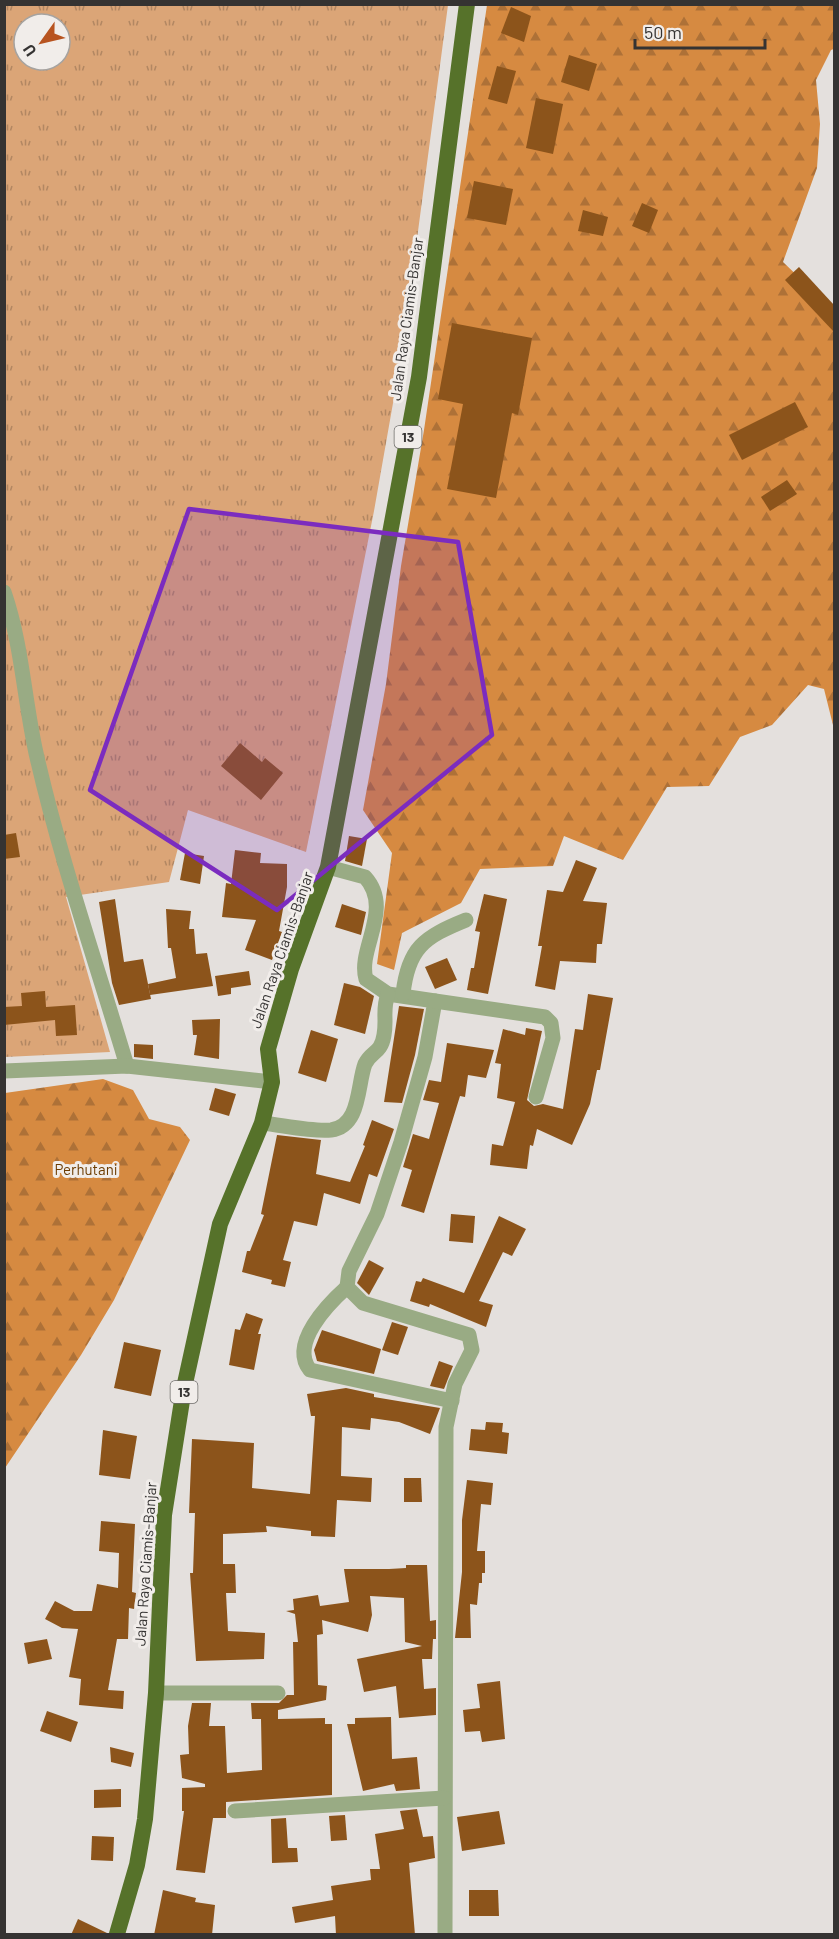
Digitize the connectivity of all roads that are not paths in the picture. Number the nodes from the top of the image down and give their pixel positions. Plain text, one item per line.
1 (467, 4) edge
2 (4, 592) edge
3 (328, 867) junction
4 (466, 920) dead end
5 (395, 994) junction
6 (435, 1001) junction
7 (127, 1065) junction
8 (4, 1071) edge
9 (272, 1082) junction
10 (536, 1097) dead end
11 (262, 1123) junction
12 (347, 1287) junction
13 (452, 1401) junction
14 (278, 1692) dead end
15 (156, 1693) junction
16 (444, 1798) junction
17 (235, 1811) dead end
18 (117, 1935) edge
19 (445, 1935) edge

1 - 3 highway, Jalan Raya Ciamis-Banjar / 13
2 - 7 street
3 - 5 street
3 - 9 highway, Jalan Raya Ciamis-Banjar / 13
4 - 5 street
5 - 6 street
5 - 11 street
6 - 10 street
6 - 12 street
7 - 8 street
7 - 9 street
9 - 11 highway, Jalan Raya Ciamis-Banjar / 13
11 - 15 highway, Jalan Raya Ciamis-Banjar / 13
12 - 13 street
12 - 13 street
13 - 16 street
14 - 15 street
15 - 18 highway, Jalan Raya Ciamis-Banjar / 13
16 - 17 street
16 - 19 street

